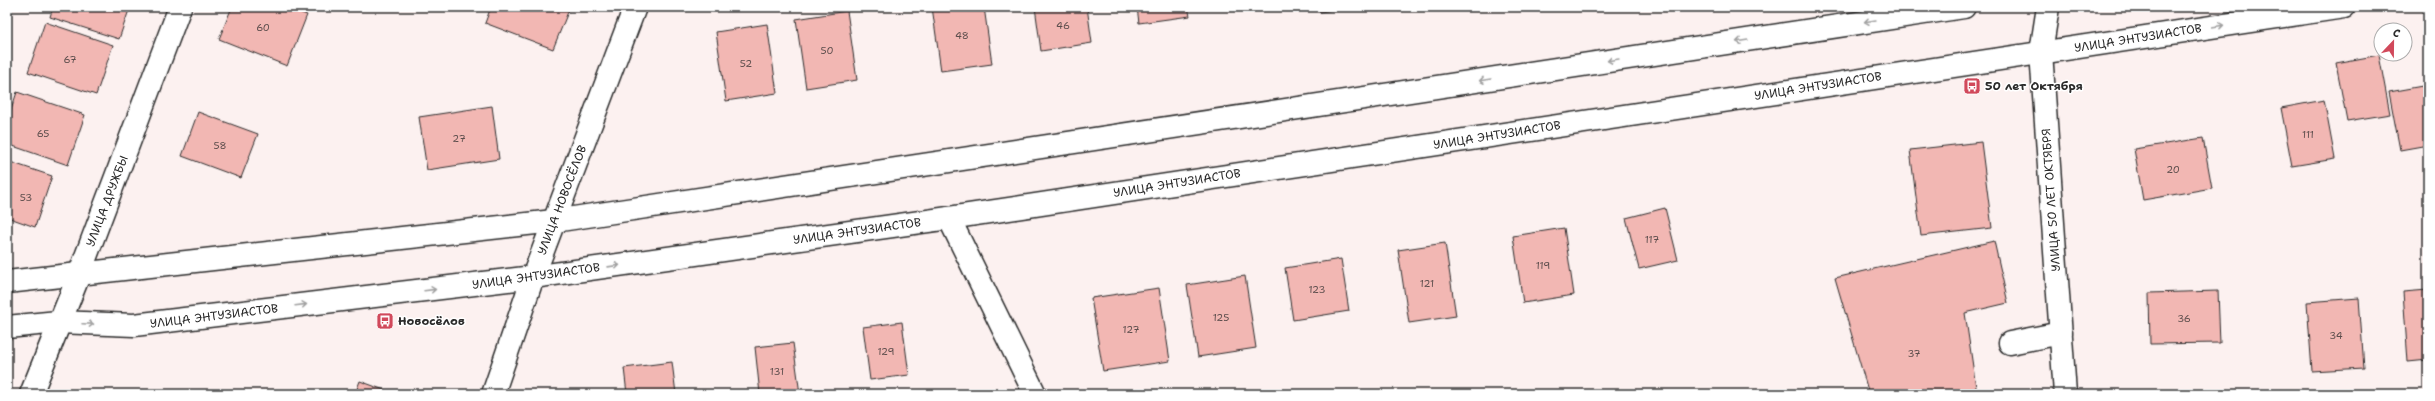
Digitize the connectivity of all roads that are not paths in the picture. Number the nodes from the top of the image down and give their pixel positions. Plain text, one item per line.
1 (180, 7) edge
2 (635, 7) edge
3 (1964, 7) edge
4 (2048, 7) edge
5 (2344, 7) edge
6 (2041, 52) junction
7 (949, 218) junction
8 (554, 221) junction
9 (79, 275) junction
10 (533, 277) junction
11 (7, 282) edge
12 (58, 322) junction
13 (7, 327) edge
14 (2061, 333) junction
15 (2010, 343) dead end
16 (31, 394) edge
17 (493, 394) edge
18 (1035, 394) edge
19 (2065, 394) edge

1 - 9 main road, УЛИЦА ДРУЖБЫ
2 - 8 main road, УЛИЦА НОВОСЁЛОВ
3 -> 8 main road
4 - 6 main road, УЛИЦА 50 ЛЕТ ОКТЯБРЯ
6 -> 5 main road, УЛИЦА ЭНТУЗИАСТОВ
6 - 7 main road, УЛИЦА ЭНТУЗИАСТОВ
6 - 14 main road, УЛИЦА 50 ЛЕТ ОКТЯБРЯ
10 -> 7 main road, УЛИЦА ЭНТУЗИАСТОВ
7 - 18 main road
8 - 9 main road
8 - 10 main road, УЛИЦА НОВОСЁЛОВ
9 - 11 main road
9 - 12 main road, УЛИЦА ДРУЖБЫ
12 -> 10 main road, УЛИЦА ЭНТУЗИАСТОВ
10 - 17 main road, УЛИЦА НОВОСЁЛОВ
12 - 13 main road, УЛИЦА ЭНТУЗИАСТОВ
12 - 16 main road, УЛИЦА ДРУЖБЫ
14 - 15 main road
14 - 19 main road, УЛИЦА 50 ЛЕТ ОКТЯБРЯ

